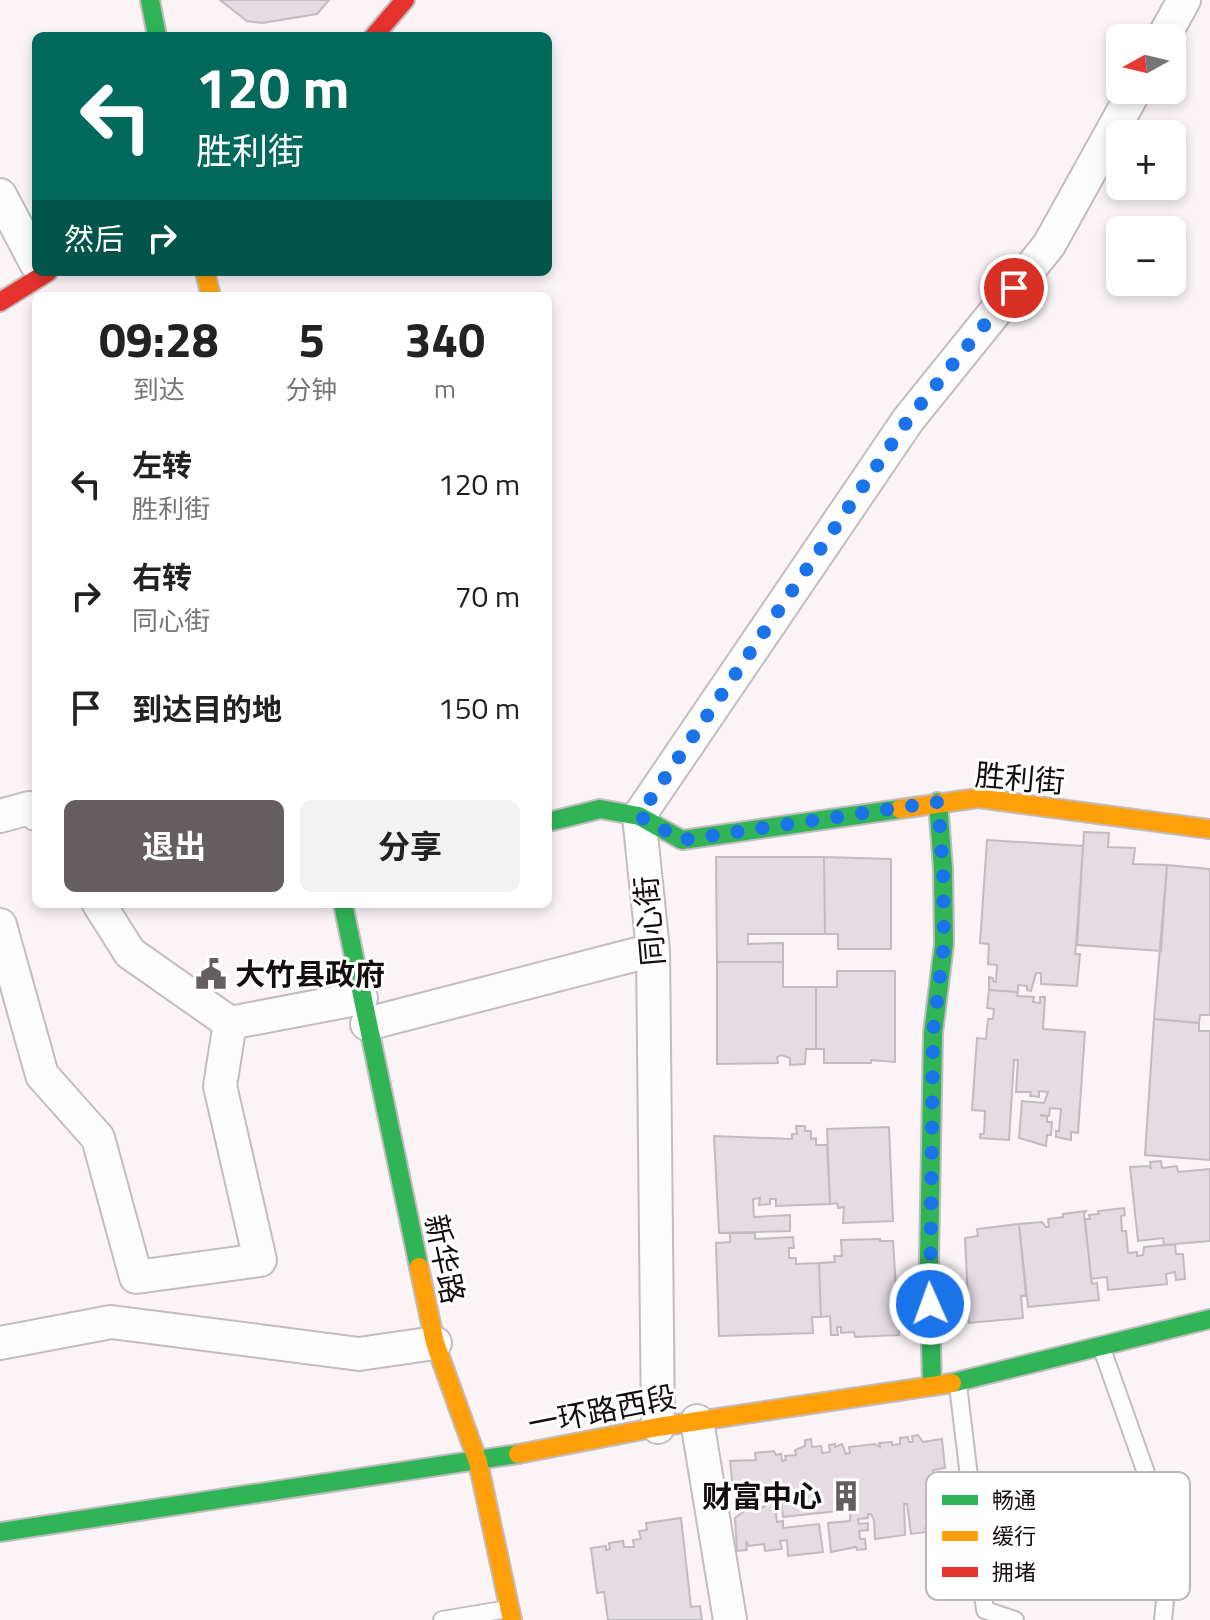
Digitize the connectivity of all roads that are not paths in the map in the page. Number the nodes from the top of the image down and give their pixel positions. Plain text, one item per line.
1 (150, 0) edge
2 (405, 0) edge
3 (1184, 0) edge
4 (1171, 24) edge
5 (156, 32) edge
6 (377, 32) edge
7 (1127, 104) edge
8 (0, 195) edge
9 (32, 253) edge
10 (35, 276) edge
11 (0, 302) edge
12 (938, 802) junction
13 (32, 811) edge
14 (0, 816) edge
15 (639, 816) junction
16 (552, 821) edge
17 (1210, 829) edge
18 (102, 908) edge
19 (344, 908) edge
20 (0, 925) edge
21 (653, 950) junction
22 (364, 1011) junction
23 (230, 1023) junction
24 (1210, 1319) edge
25 (0, 1343) edge
26 (435, 1343) junction
27 (1101, 1348) junction
28 (957, 1382) junction
29 (932, 1386) junction
30 (697, 1421) junction
31 (658, 1427) junction
32 (478, 1462) junction
33 (968, 1472) edge
34 (1146, 1472) edge
35 (0, 1532) edge
36 (984, 1600) edge
37 (1165, 1600) edge
38 (511, 1614) edge
39 (442, 1620) edge
40 (730, 1620) edge
41 (1015, 1620) edge
42 (1163, 1620) edge

1 - 5 street
2 - 6 street
3 - 4 street
7 - 15 street
8 - 9 street
10 - 11 street
12 - 15 street, 胜利街
12 - 17 street, 胜利街
12 - 29 street
13 - 14 street
15 - 16 street, 胜利街
15 - 21 street, 同心街
18 - 23 street
19 - 22 street, 新华路
20 - 23 street
21 - 22 street
21 - 31 street, 同心街
22 - 23 street
22 - 26 street, 新华路
24 - 27 street, 一环路西段
25 - 26 street
26 - 32 street, 新华路
27 - 28 street, 一环路西段
27 - 34 lane
28 - 29 street, 一环路西段
28 - 33 lane
29 - 30 street, 一环路西段
30 - 31 street, 一环路西段
30 - 40 street
31 - 32 street, 一环路西段
32 - 35 street, 一环路西段
32 - 38 street, 新华路
36 - 41 lane
37 - 42 lane
38 - 39 lane

